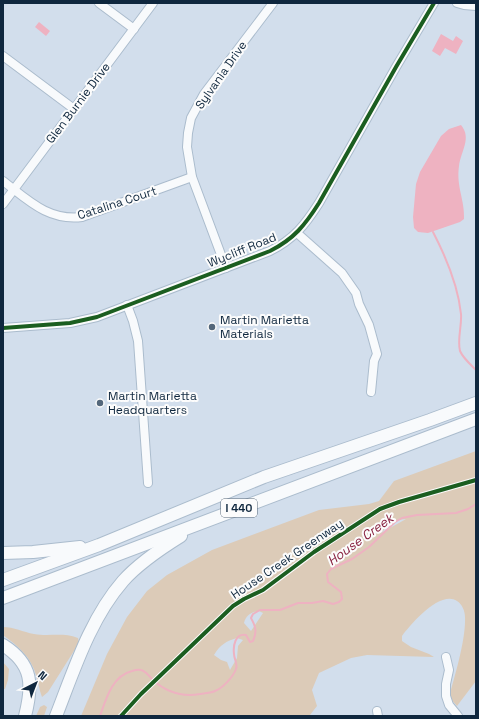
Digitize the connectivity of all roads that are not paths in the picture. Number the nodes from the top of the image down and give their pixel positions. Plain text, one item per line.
1 (99, 3) edge
2 (153, 3) edge
3 (273, 3) edge
4 (434, 3) edge
5 (457, 3) edge
6 (476, 6) edge
7 (134, 29) junction
8 (3, 56) edge
9 (74, 109) junction
10 (192, 177) junction
11 (3, 181) edge
12 (14, 190) junction
13 (3, 204) edge
14 (297, 233) junction
15 (226, 268) junction
16 (127, 305) junction
17 (3, 328) edge
18 (371, 392) dead end
19 (476, 402) edge
20 (476, 420) edge
21 (148, 483) dead end
22 (205, 521) junction
23 (99, 545) junction
24 (3, 553) edge
25 (3, 580) edge
26 (3, 598) edge
27 (3, 645) edge
28 (446, 657) dead end
29 (25, 716) edge
30 (56, 716) edge
31 (458, 716) edge

1 - 7 street
2 - 7 street, Glen Burnie Drive
3 - 10 street, Sylvania Drive
4 - 14 street, Wycliff Road
5 - 6 street
7 - 9 street, Glen Burnie Drive
8 - 9 street
9 - 12 street, Glen Burnie Drive
10 - 12 street, Catalina Court
10 - 15 street, Sylvania Drive
11 - 12 street, Catalina Court
12 - 13 street, Glen Burnie Drive
14 - 15 street, Wycliff Road
14 - 18 street
15 - 16 street, Wycliff Road
16 - 17 street, Wycliff Road
16 - 21 street
19 - 23 highway, I 440
20 - 22 highway, I 440
22 - 26 highway, I 440
22 - 30 highway
23 - 24 highway
23 - 25 highway, I 440
27 - 29 highway
28 - 31 street

